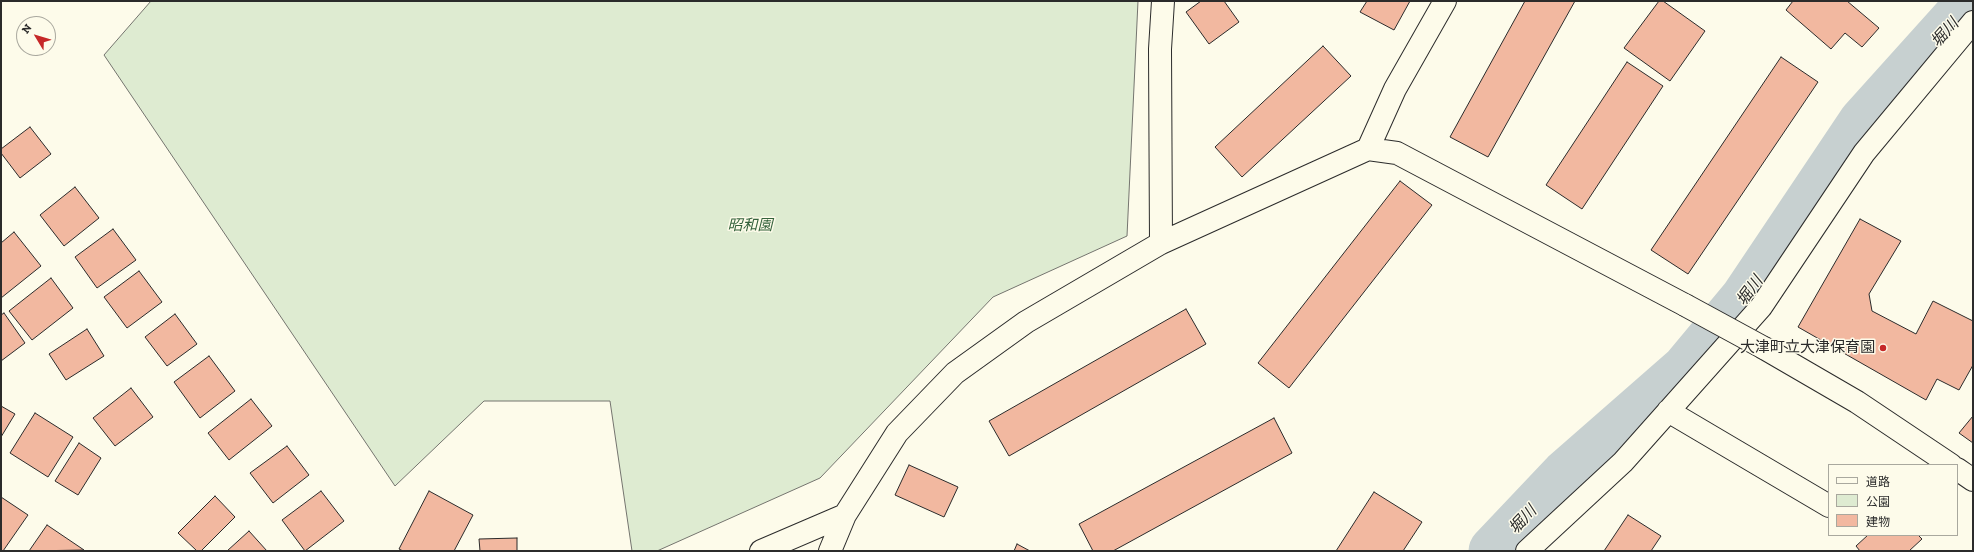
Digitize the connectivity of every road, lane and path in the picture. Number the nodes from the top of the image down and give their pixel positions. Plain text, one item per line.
1 (1164, 1) edge
2 (1445, 1) edge
3 (1973, 22) edge
4 (1368, 149) junction
5 (1161, 243) junction
6 (1668, 411) junction
7 (1925, 459) edge
8 (1947, 464) edge
9 (1958, 470) edge
10 (1973, 480) edge
11 (1828, 505) edge
12 (845, 515) junction
13 (761, 551) edge
14 (830, 551) edge
15 (1527, 551) edge

1 - 5 street
2 - 4 street
3 - 6 street
4 - 5 street
4 - 7 street, bridge
5 - 12 street
6 - 11 street
6 - 15 street
7 - 8 street
9 - 10 street
12 - 13 street
12 - 14 street

